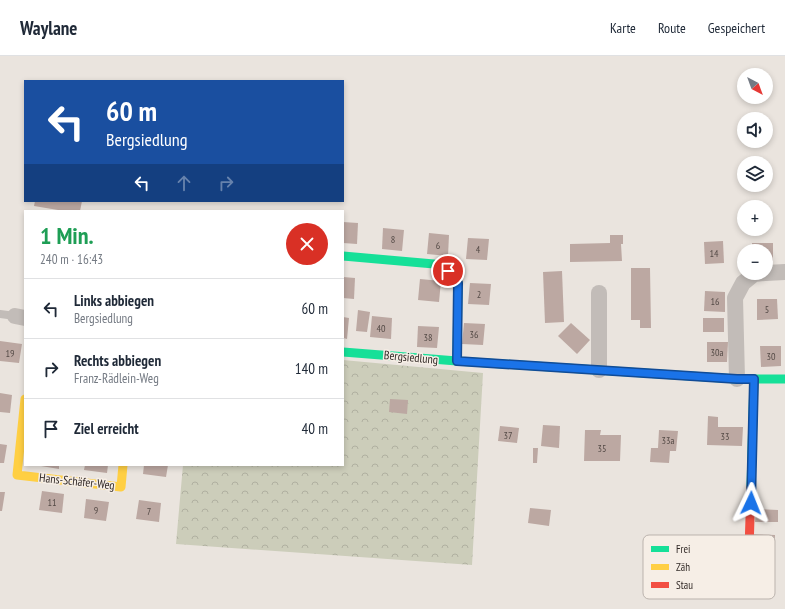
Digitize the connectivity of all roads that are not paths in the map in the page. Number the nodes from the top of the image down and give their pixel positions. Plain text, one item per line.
1 (344, 256) edge
2 (785, 272) edge
3 (773, 273) edge
4 (747, 280) edge
5 (599, 293) dead end
6 (344, 352) edge
7 (457, 361) junction
8 (599, 370) junction
9 (737, 379) junction
10 (754, 379) junction
11 (785, 379) edge
12 (24, 410) edge
13 (123, 466) edge
14 (749, 535) edge

1 - 7 street
2 - 3 street
4 - 9 street
5 - 8 street
6 - 7 street, Bergsiedlung
7 - 8 street, Bergsiedlung
8 - 9 street, Bergsiedlung
9 - 10 street, Bergsiedlung
10 - 11 street, Bergsiedlung
10 - 14 street
12 - 13 street, Hans-Schäfer-Weg

